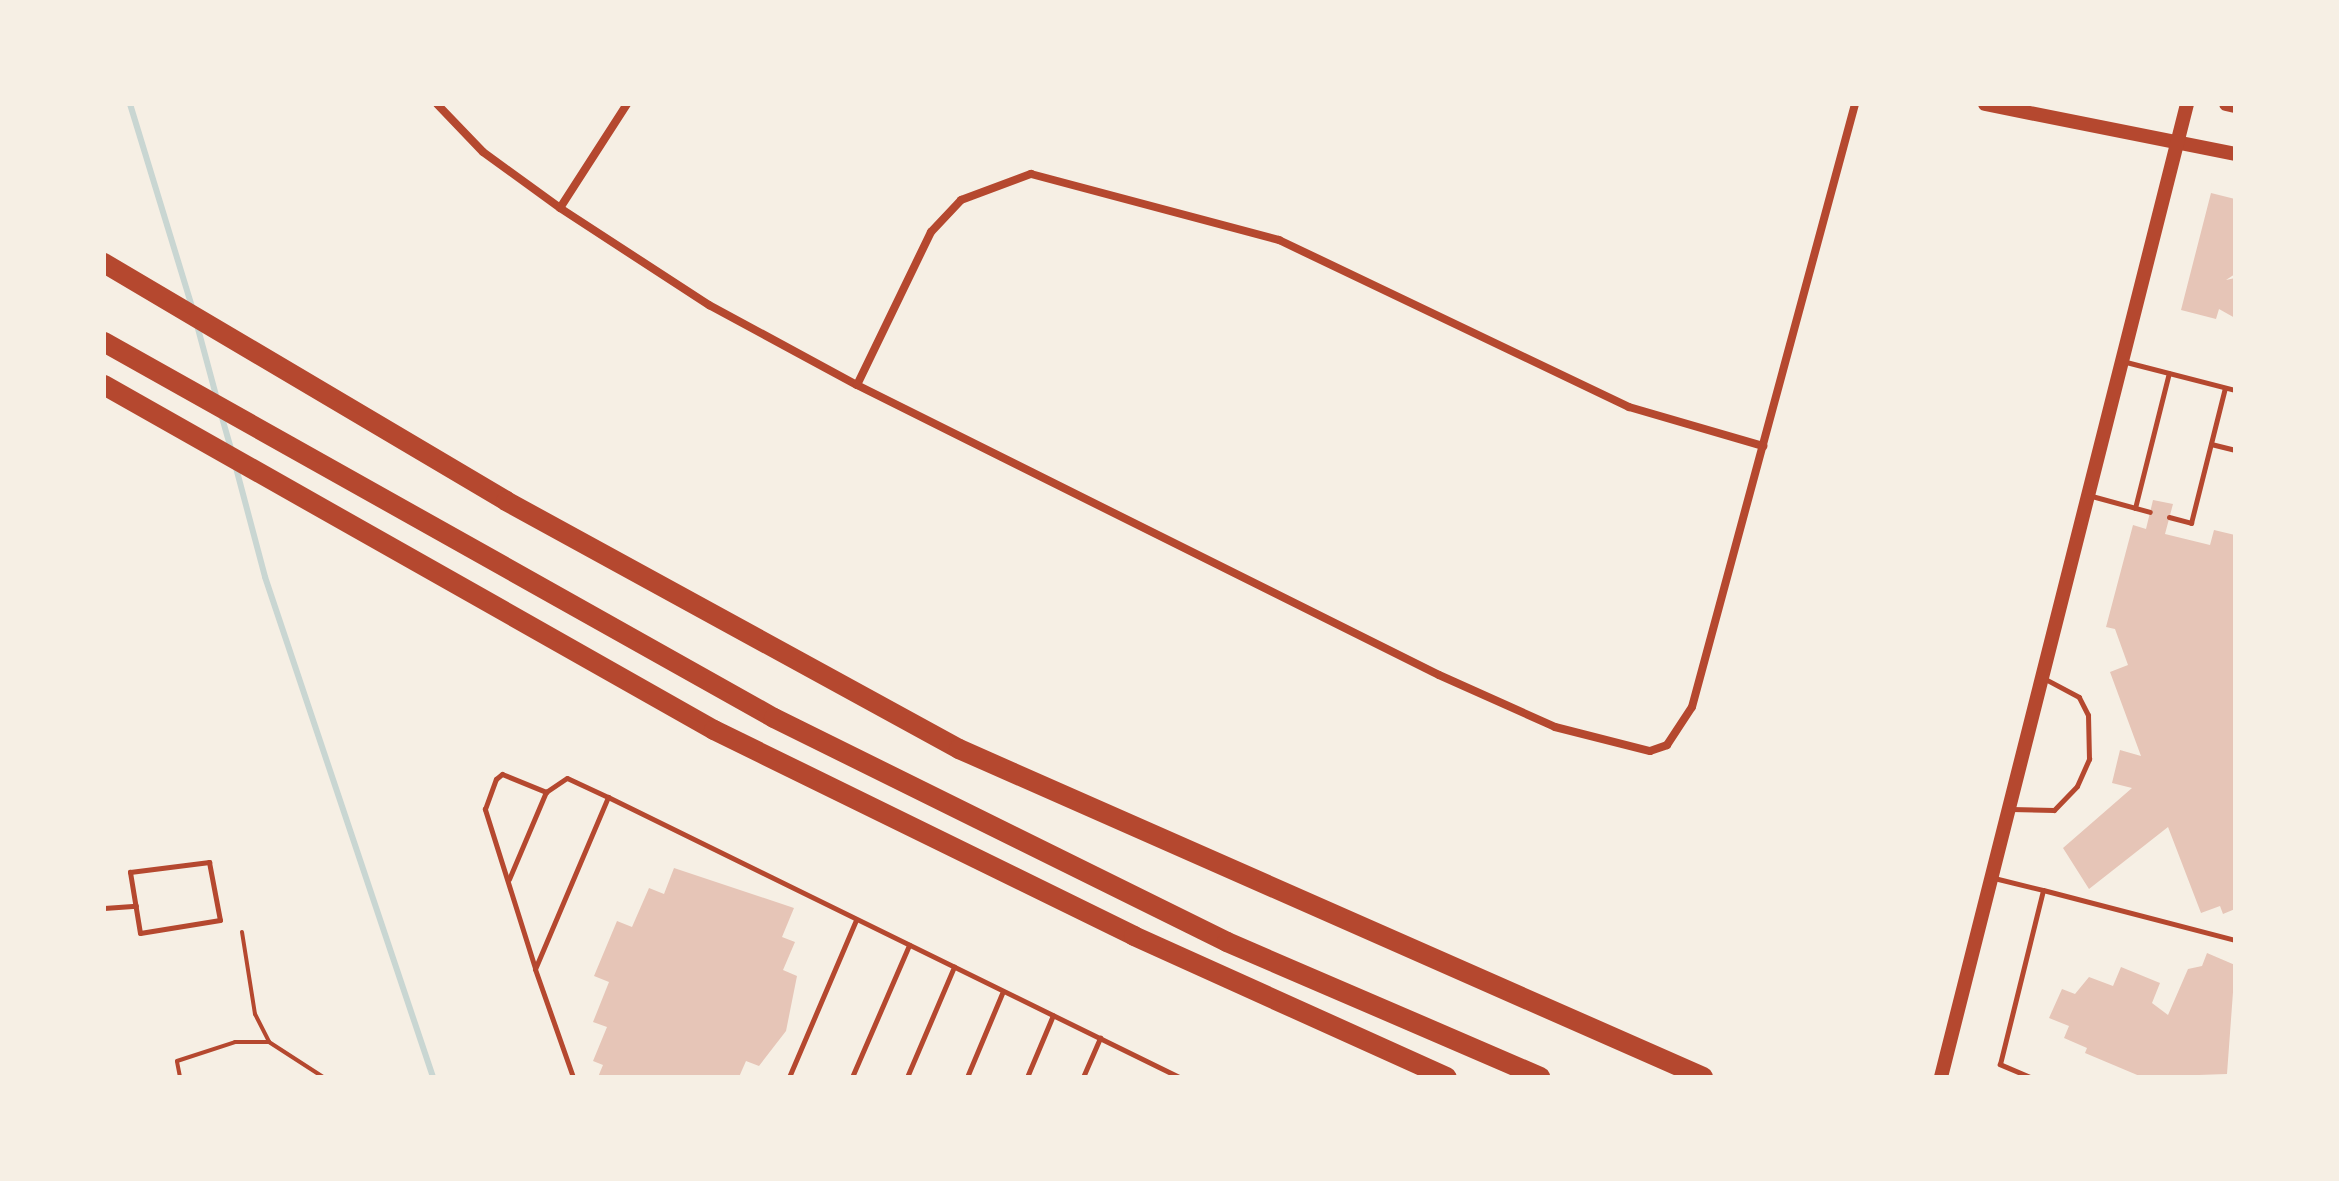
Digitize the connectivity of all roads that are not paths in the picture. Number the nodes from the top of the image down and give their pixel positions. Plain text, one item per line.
1 (437, 104) edge
2 (627, 104) edge
3 (1855, 104) edge
4 (1985, 104) edge
5 (2187, 104) edge
6 (2226, 104) edge
7 (2235, 106) edge
8 (2178, 140) junction
9 (2235, 154) edge
10 (560, 208) junction
11 (104, 263) edge
12 (104, 342) edge
13 (2121, 361) junction
14 (2169, 373) junction
15 (857, 385) junction
16 (108, 388) edge
17 (2225, 388) junction
18 (2235, 390) edge
19 (2211, 444) junction
20 (1763, 446) junction
21 (2235, 450) edge
22 (2087, 495) junction
23 (2135, 508) junction
24 (2150, 512) dead end
25 (2169, 517) dead end
26 (2041, 678) junction
27 (546, 792) junction
28 (608, 797) junction
29 (2008, 808) junction
30 (1990, 877) junction
31 (508, 881) junction
32 (2043, 890) junction
33 (136, 906) junction
34 (104, 908) edge
35 (856, 919) junction
36 (2235, 940) edge
37 (909, 945) junction
38 (954, 967) junction
39 (535, 969) junction
40 (1003, 991) junction
41 (1053, 1015) junction
42 (1100, 1038) junction
43 (573, 1077) edge
44 (789, 1077) edge
45 (852, 1077) edge
46 (907, 1077) edge
47 (967, 1077) edge
48 (1027, 1077) edge
49 (1083, 1077) edge
50 (1179, 1077) edge
51 (1447, 1077) edge
52 (1540, 1077) edge
53 (1703, 1077) edge
54 (1941, 1077) edge
55 (2030, 1077) edge

1 - 10 street
2 - 10 street
3 - 20 street
4 - 8 street
5 - 8 street
6 - 7 street
8 - 9 street
8 - 13 street
10 - 15 street
11 - 53 highway
12 - 52 highway
13 - 14 lane
13 - 22 street
14 - 17 lane
14 - 23 lane
15 - 20 street
15 - 20 street
16 - 51 highway
17 - 18 lane
17 - 19 lane
19 - 21 lane
19 - 25 lane
22 - 23 lane
22 - 26 street
23 - 24 lane
26 - 29 street
26 - 29 lane
27 - 28 lane
27 - 31 lane
27 - 31 lane
28 - 35 lane
28 - 39 lane
29 - 30 street
30 - 32 lane
30 - 54 street
31 - 39 lane
32 - 36 lane
32 - 55 lane
33 - 33 lane
33 - 34 lane
35 - 37 lane
35 - 44 lane
37 - 38 lane
37 - 45 lane
38 - 40 lane
38 - 46 lane
39 - 43 lane
40 - 41 lane
40 - 47 lane
41 - 42 lane
41 - 48 lane
42 - 49 lane
42 - 50 lane

